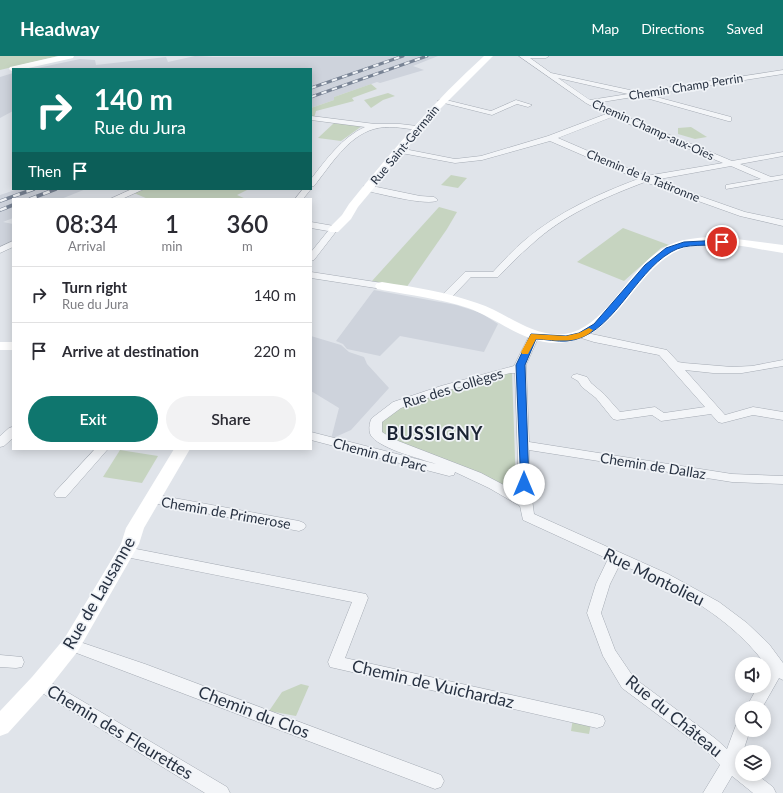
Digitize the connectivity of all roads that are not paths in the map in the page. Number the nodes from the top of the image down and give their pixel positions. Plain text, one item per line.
1 (70, 56) edge
2 (489, 56) edge
3 (523, 56) edge
4 (546, 56) edge
5 (19, 68) edge
6 (783, 72) edge
7 (547, 74) junction
8 (639, 94) junction
9 (442, 101) junction
10 (588, 102) junction
11 (528, 105) dead end
12 (613, 114) junction
13 (312, 118) edge
14 (728, 119) dead end
15 (376, 126) junction
16 (417, 128) junction
17 (551, 138) junction
18 (399, 150) junction
19 (783, 154) edge
20 (731, 164) junction
21 (312, 169) edge
22 (322, 170) junction
23 (783, 177) edge
24 (646, 179) junction
25 (769, 179) junction
26 (312, 183) edge
27 (729, 187) dead end
28 (367, 188) junction
29 (137, 190) edge
30 (306, 190) edge
31 (128, 193) junction
32 (116, 198) edge
33 (139, 198) edge
34 (300, 198) edge
35 (434, 200) dead end
36 (783, 223) edge
37 (312, 225) edge
38 (334, 229) junction
39 (12, 244) edge
40 (783, 249) edge
41 (0, 250) edge
42 (312, 257) edge
43 (312, 275) edge
44 (382, 286) joint
45 (445, 298) junction
46 (582, 335) junction
47 (534, 336) junction
48 (0, 346) edge
49 (12, 346) edge
50 (783, 363) edge
51 (674, 365) junction
52 (521, 369) junction
53 (577, 377) dead end
54 (714, 410) junction
55 (783, 416) edge
56 (12, 432) edge
57 (312, 436) edge
58 (0, 443) edge
59 (524, 445) junction
60 (101, 450) edge
61 (181, 450) edge
62 (449, 472) dead end
63 (783, 480) edge
64 (61, 494) dead end
65 (152, 499) junction
66 (527, 510) junction
67 (299, 526) dead end
68 (126, 552) junction
69 (616, 557) junction
70 (72, 645) junction
71 (0, 661) edge
72 (16, 662) dead end
73 (779, 670) edge
74 (40, 683) junction
75 (759, 701) edge
76 (596, 722) dead end
77 (0, 726) edge
78 (735, 768) edge
79 (735, 774) edge
80 (436, 781) dead end
81 (751, 781) edge
82 (221, 793) edge
83 (712, 793) edge
84 (767, 793) edge

1 - 5 street
2 - 9 street, Rue Saint-Germain
3 - 4 street
3 - 7 street, Chemin Champ-aux-Oies
6 - 8 street, Chemin Champ Perrin
7 - 8 street
7 - 10 street, Chemin Champ-aux-Oies
8 - 10 street, Chemin Champ Perrin
8 - 14 street
9 - 11 street, Rue Saint-Germain
9 - 16 street, Rue Saint-Germain
10 - 12 street, Chemin Champ-aux-Oies
12 - 17 street
12 - 20 street, Chemin Champ-aux-Oies
13 - 15 street
15 - 16 street
15 - 22 street
16 - 18 street, Rue Saint-Germain
17 - 18 street
17 - 24 street, Chemin de la Tatironne
18 - 28 street, Rue Saint-Germain
19 - 20 street
20 - 24 street
20 - 25 street, Chemin Champ-aux-Oies
21 - 22 street
22 - 26 street
23 - 25 street
24 - 36 street, Chemin de la Tatironne
24 - 45 street
25 - 27 street
28 - 35 street, Rue Saint-Germain
28 - 38 street, Rue Saint-Germain
29 - 31 street
30 - 34 street
31 - 32 street
31 - 33 street
37 - 38 street
38 - 42 street, Rue Saint-Germain
39 - 41 street
40 - 46 street
43 - 44 street
44 - 45 street
45 - 47 street
46 - 47 street
46 - 51 street
47 - 52 street
48 - 49 street
50 - 51 street
51 - 54 street
52 - 59 street
52 - 66 street, Rue des Collèges
53 - 54 street
54 - 55 street
56 - 58 street
57 - 62 street, Chemin du Parc
59 - 63 street, Chemin de Dallaz
59 - 66 street
60 - 64 street
61 - 65 street, Rue de Lausanne
65 - 67 street, Chemin de Primerose
65 - 68 street, Rue de Lausanne
66 - 69 street, Rue Montolieu
68 - 70 street, Rue de Lausanne
68 - 76 street, Chemin de Vuichardaz
69 - 73 street, Rue Montolieu
69 - 78 street, Rue du Château
70 - 74 street, Rue de Lausanne
70 - 80 street, Chemin du Clos
71 - 72 street
73 - 75 street
74 - 77 street, Rue de Lausanne
74 - 82 street, Chemin des Fleurettes
79 - 83 street
81 - 84 street, Rue du Château

